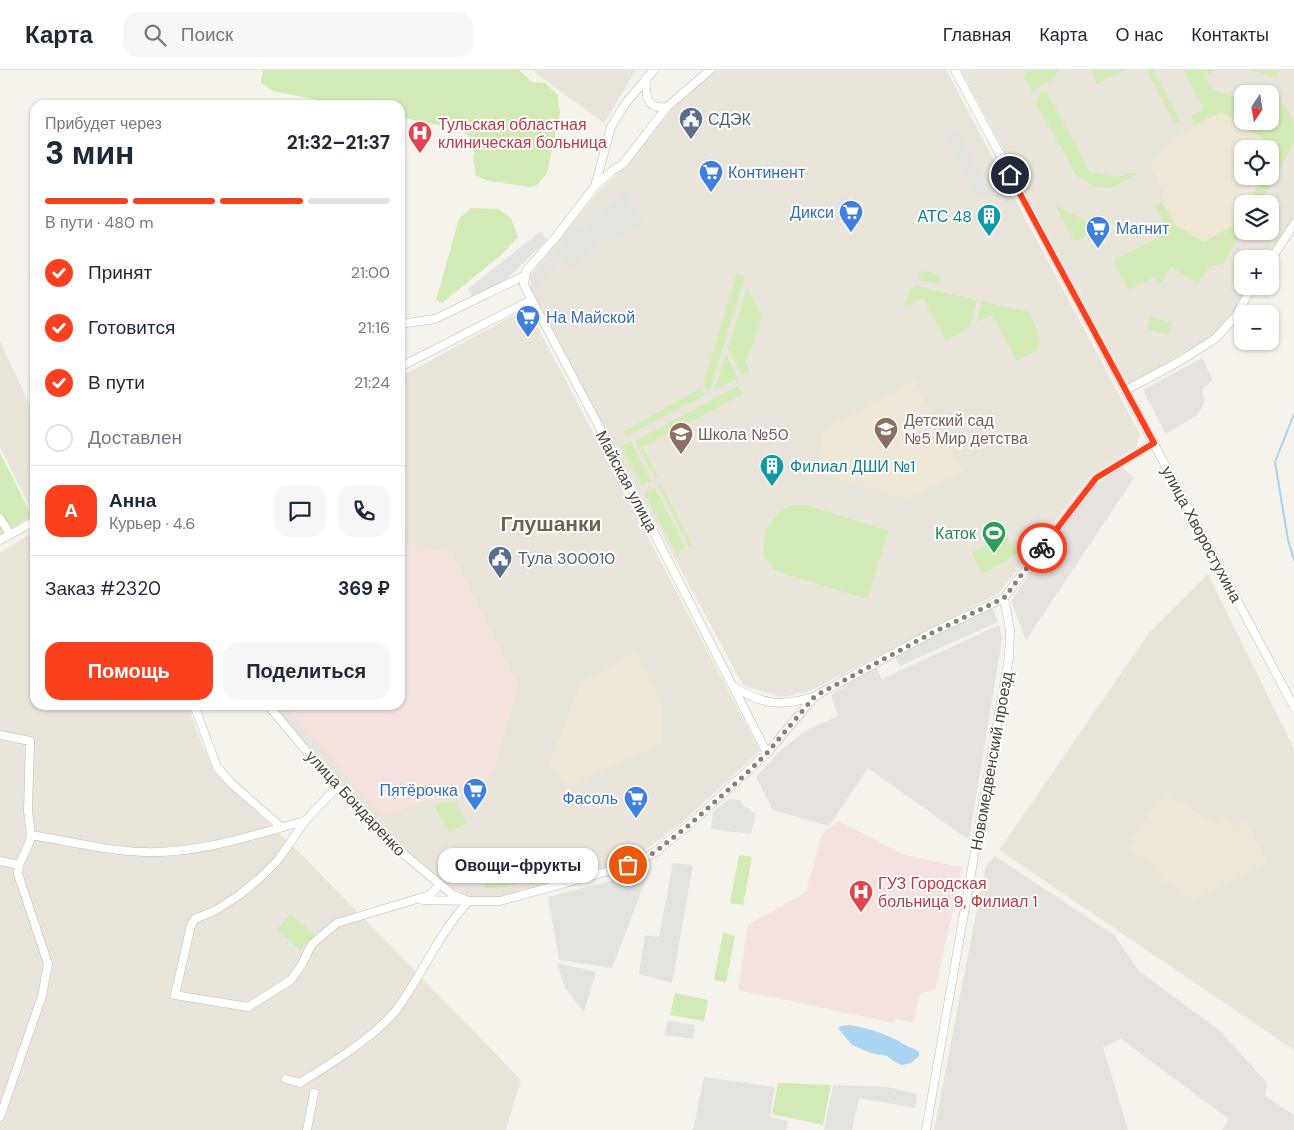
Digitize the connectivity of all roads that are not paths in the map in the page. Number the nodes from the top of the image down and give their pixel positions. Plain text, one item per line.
1 (710, 70) edge
2 (955, 70) edge
3 (651, 73) edge
4 (667, 107) junction
5 (603, 156) junction
6 (612, 171) junction
7 (595, 186) junction
8 (1294, 224) edge
9 (1277, 250) edge
10 (524, 276) junction
11 (1248, 295) edge
12 (531, 300) junction
13 (405, 323) edge
14 (405, 364) edge
15 (1126, 390) junction
16 (1154, 443) junction
17 (0, 518) edge
18 (30, 524) edge
19 (10, 534) junction
20 (0, 540) edge
21 (1004, 598) junction
22 (733, 686) junction
23 (815, 696) junction
24 (1294, 707) edge
25 (196, 710) edge
26 (272, 710) edge
27 (0, 735) edge
28 (767, 753) junction
29 (337, 787) junction
30 (305, 821) junction
31 (281, 827) junction
32 (31, 835) junction
33 (0, 861) edge
34 (19, 865) junction
35 (440, 884) junction
36 (416, 900) junction
37 (469, 901) junction
38 (286, 1079) dead end
39 (314, 1093) dead end
40 (0, 1118) edge
41 (307, 1130) edge
42 (926, 1130) edge

1 - 4 street
2 - 15 street, улица Хворостухина
3 - 4 street
3 - 5 street
4 - 6 street
5 - 6 street
5 - 7 street
6 - 7 street
7 - 10 street
8 - 9 street
10 - 12 street, Майская улица
10 - 13 street
11 - 15 street
12 - 14 street
12 - 22 street, Майская улица
15 - 16 street, улица Хворостухина
16 - 21 street, улица Бондаренко
16 - 24 street, улица Хворостухина
17 - 19 street
18 - 19 street
19 - 20 street
21 - 23 street, улица Бондаренко
21 - 42 street, Новомедвенский проезд
22 - 23 street
22 - 28 street, Майская улица
23 - 28 street, улица Бондаренко
25 - 31 street
26 - 29 street, улица Бондаренко
27 - 32 street
28 - 37 street, улица Бондаренко
29 - 30 street
29 - 35 street, улица Бондаренко
30 - 31 street
30 - 36 street
31 - 32 street
32 - 34 street
33 - 34 street
34 - 40 street
35 - 36 street
35 - 37 street, улица Бондаренко
36 - 37 street
37 - 38 street
39 - 41 street

